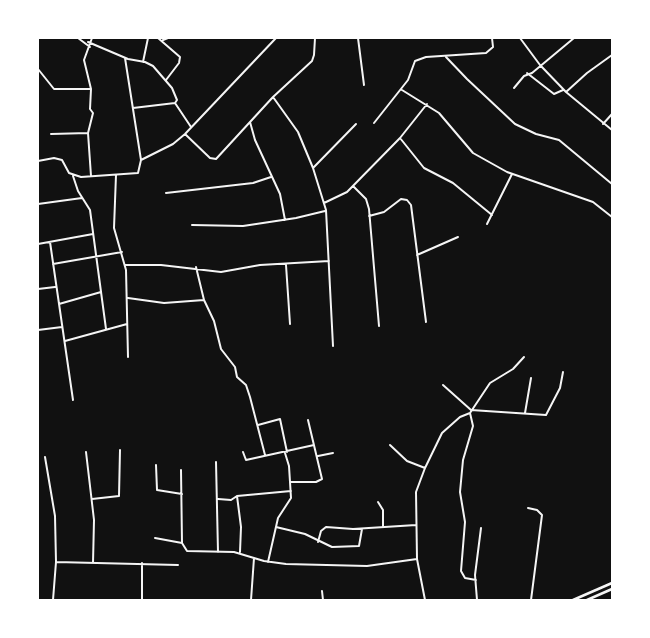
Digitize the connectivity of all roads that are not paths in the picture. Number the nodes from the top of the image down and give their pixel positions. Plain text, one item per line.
1 (78, 38) edge
2 (92, 38) edge
3 (148, 38) edge
4 (158, 38) edge
5 (168, 38) edge
6 (276, 38) edge
7 (315, 38) edge
8 (358, 38) edge
9 (492, 38) edge
10 (520, 38) edge
11 (574, 38) edge
12 (163, 40) junction
13 (88, 42) junction
14 (90, 47) junction
15 (446, 56) junction
16 (612, 56) edge
17 (125, 58) junction
18 (143, 62) junction
19 (540, 65) junction
20 (38, 69) edge
21 (526, 73) junction
22 (166, 80) junction
23 (364, 85) dead end
24 (514, 88) dead end
25 (91, 89) junction
26 (402, 90) junction
27 (565, 91) junction
28 (273, 97) junction
29 (175, 103) junction
30 (427, 104) junction
31 (133, 108) junction
32 (612, 114) edge
33 (250, 122) junction
34 (374, 123) dead end
35 (356, 124) dead end
36 (603, 124) junction
37 (192, 127) junction
38 (612, 130) edge
39 (88, 133) junction
40 (51, 134) dead end
41 (185, 134) junction
42 (400, 138) junction
43 (141, 160) junction
44 (38, 161) edge
45 (313, 168) junction
46 (512, 174) junction
47 (116, 175) junction
48 (73, 176) junction
49 (91, 176) junction
50 (271, 177) junction
51 (612, 184) edge
52 (353, 186) junction
53 (166, 193) dead end
54 (82, 198) junction
55 (323, 203) junction
56 (38, 204) edge
57 (326, 210) junction
58 (492, 215) junction
59 (369, 216) junction
60 (612, 217) edge
61 (285, 220) junction
62 (487, 224) dead end
63 (192, 225) dead end
64 (93, 234) junction
65 (458, 237) dead end
66 (50, 242) junction
67 (38, 244) edge
68 (122, 252) junction
69 (418, 256) junction
70 (97, 257) junction
71 (329, 261) junction
72 (53, 264) junction
73 (125, 265) junction
74 (286, 265) junction
75 (196, 268) junction
76 (55, 287) junction
77 (38, 289) edge
78 (101, 292) junction
79 (128, 298) junction
80 (204, 300) junction
81 (59, 304) junction
82 (426, 322) dead end
83 (127, 324) junction
84 (290, 324) dead end
85 (378, 326) dead end
86 (62, 327) junction
87 (106, 329) junction
88 (38, 330) edge
89 (65, 340) junction
90 (333, 346) dead end
91 (128, 357) dead end
92 (524, 357) dead end
93 (563, 372) dead end
94 (531, 378) dead end
95 (442, 385) dead end
96 (73, 400) dead end
97 (470, 411) junction
98 (525, 413) junction
99 (308, 420) dead end
100 (258, 425) junction
101 (314, 445) junction
102 (390, 445) dead end
103 (120, 450) dead end
104 (86, 452) dead end
105 (243, 452) dead end
106 (286, 452) junction
107 (333, 453) dead end
108 (265, 455) junction
109 (318, 456) junction
110 (45, 457) dead end
111 (216, 462) dead end
112 (156, 465) dead end
113 (424, 468) junction
114 (181, 470) dead end
115 (291, 482) junction
116 (291, 491) junction
117 (182, 494) junction
118 (237, 496) junction
119 (92, 499) junction
120 (218, 499) junction
121 (378, 502) dead end
122 (528, 508) dead end
123 (416, 525) junction
124 (276, 527) junction
125 (383, 527) junction
126 (482, 528) dead end
127 (362, 529) junction
128 (155, 538) dead end
129 (318, 542) junction
130 (182, 543) junction
131 (218, 552) junction
132 (240, 553) junction
133 (254, 558) junction
134 (417, 560) junction
135 (56, 562) junction
136 (268, 562) junction
137 (93, 563) junction
138 (142, 563) junction
139 (178, 564) dead end
140 (476, 580) junction
141 (612, 583) edge
142 (612, 589) edge
143 (322, 591) dead end
144 (52, 600) edge
145 (142, 600) edge
146 (251, 600) edge
147 (323, 600) edge
148 (425, 600) edge
149 (477, 600) edge
150 (531, 600) edge
151 (573, 600) edge
152 (587, 600) edge

1 - 14 street
2 - 13 street
3 - 18 street
4 - 12 street
5 - 12 street
6 - 37 street
7 - 28 street
8 - 23 street
9 - 15 street
10 - 19 street
11 - 19 street
12 - 22 street
13 - 14 street
13 - 17 street
14 - 25 street
15 - 26 street
15 - 51 street
16 - 27 street
17 - 18 street
17 - 31 street
18 - 22 street
19 - 21 street
19 - 27 street
20 - 25 street
21 - 24 street
21 - 27 street
22 - 29 street
25 - 39 street
26 - 30 street
26 - 34 street
27 - 36 street
28 - 33 street
28 - 45 street
29 - 31 street
29 - 37 street
30 - 42 street
30 - 46 street
31 - 43 street
32 - 36 street
33 - 41 street
33 - 50 street
35 - 45 street
36 - 38 street
37 - 41 street
39 - 40 street
39 - 49 street
41 - 43 street
42 - 52 street
42 - 58 street
43 - 47 street
44 - 48 street
45 - 55 street
46 - 58 street
46 - 60 street
47 - 49 street
47 - 68 street
48 - 49 street
48 - 54 street
50 - 53 street
50 - 61 street
52 - 55 street
52 - 59 street
54 - 56 street
54 - 64 street
55 - 57 street
57 - 61 street
57 - 71 street
58 - 62 street
59 - 69 street
59 - 85 street
61 - 63 street
64 - 66 street
64 - 70 street
65 - 69 street
66 - 67 street
66 - 72 street
68 - 70 street
68 - 73 street
69 - 82 street
70 - 72 street
70 - 78 street
71 - 74 street
71 - 90 street
72 - 76 street
73 - 75 street
73 - 79 street
74 - 75 street
74 - 84 street
75 - 80 street
76 - 77 street
76 - 81 street
78 - 81 street
78 - 87 street
79 - 80 street
79 - 83 street
80 - 100 street
81 - 86 street
83 - 87 street
83 - 91 street
86 - 88 street
86 - 89 street
87 - 89 street
89 - 96 street
92 - 97 street
93 - 98 street
94 - 98 street
95 - 97 street
97 - 98 street
97 - 113 street
97 - 140 street
99 - 101 street
100 - 106 street
100 - 108 street
101 - 106 street
101 - 109 street
102 - 113 street
103 - 119 street
104 - 119 street
105 - 108 street
106 - 108 street
106 - 115 street
107 - 109 street
109 - 115 street
110 - 135 street
111 - 120 street
112 - 117 street
113 - 123 street
114 - 117 street
115 - 116 street
116 - 118 street
116 - 124 street
117 - 130 street
118 - 120 street
118 - 132 street
119 - 137 street
120 - 131 street
121 - 125 street
122 - 150 street
123 - 125 street
123 - 134 street
124 - 129 street
124 - 136 street
125 - 127 street
126 - 140 street
127 - 129 street
127 - 129 street
128 - 130 street
130 - 131 street
131 - 132 street
132 - 133 street
133 - 136 street
133 - 146 street
134 - 136 street
134 - 148 street
135 - 137 street
135 - 144 street
137 - 138 street
138 - 139 street
138 - 145 street
140 - 149 street
141 - 151 highway
142 - 152 highway
143 - 147 street

